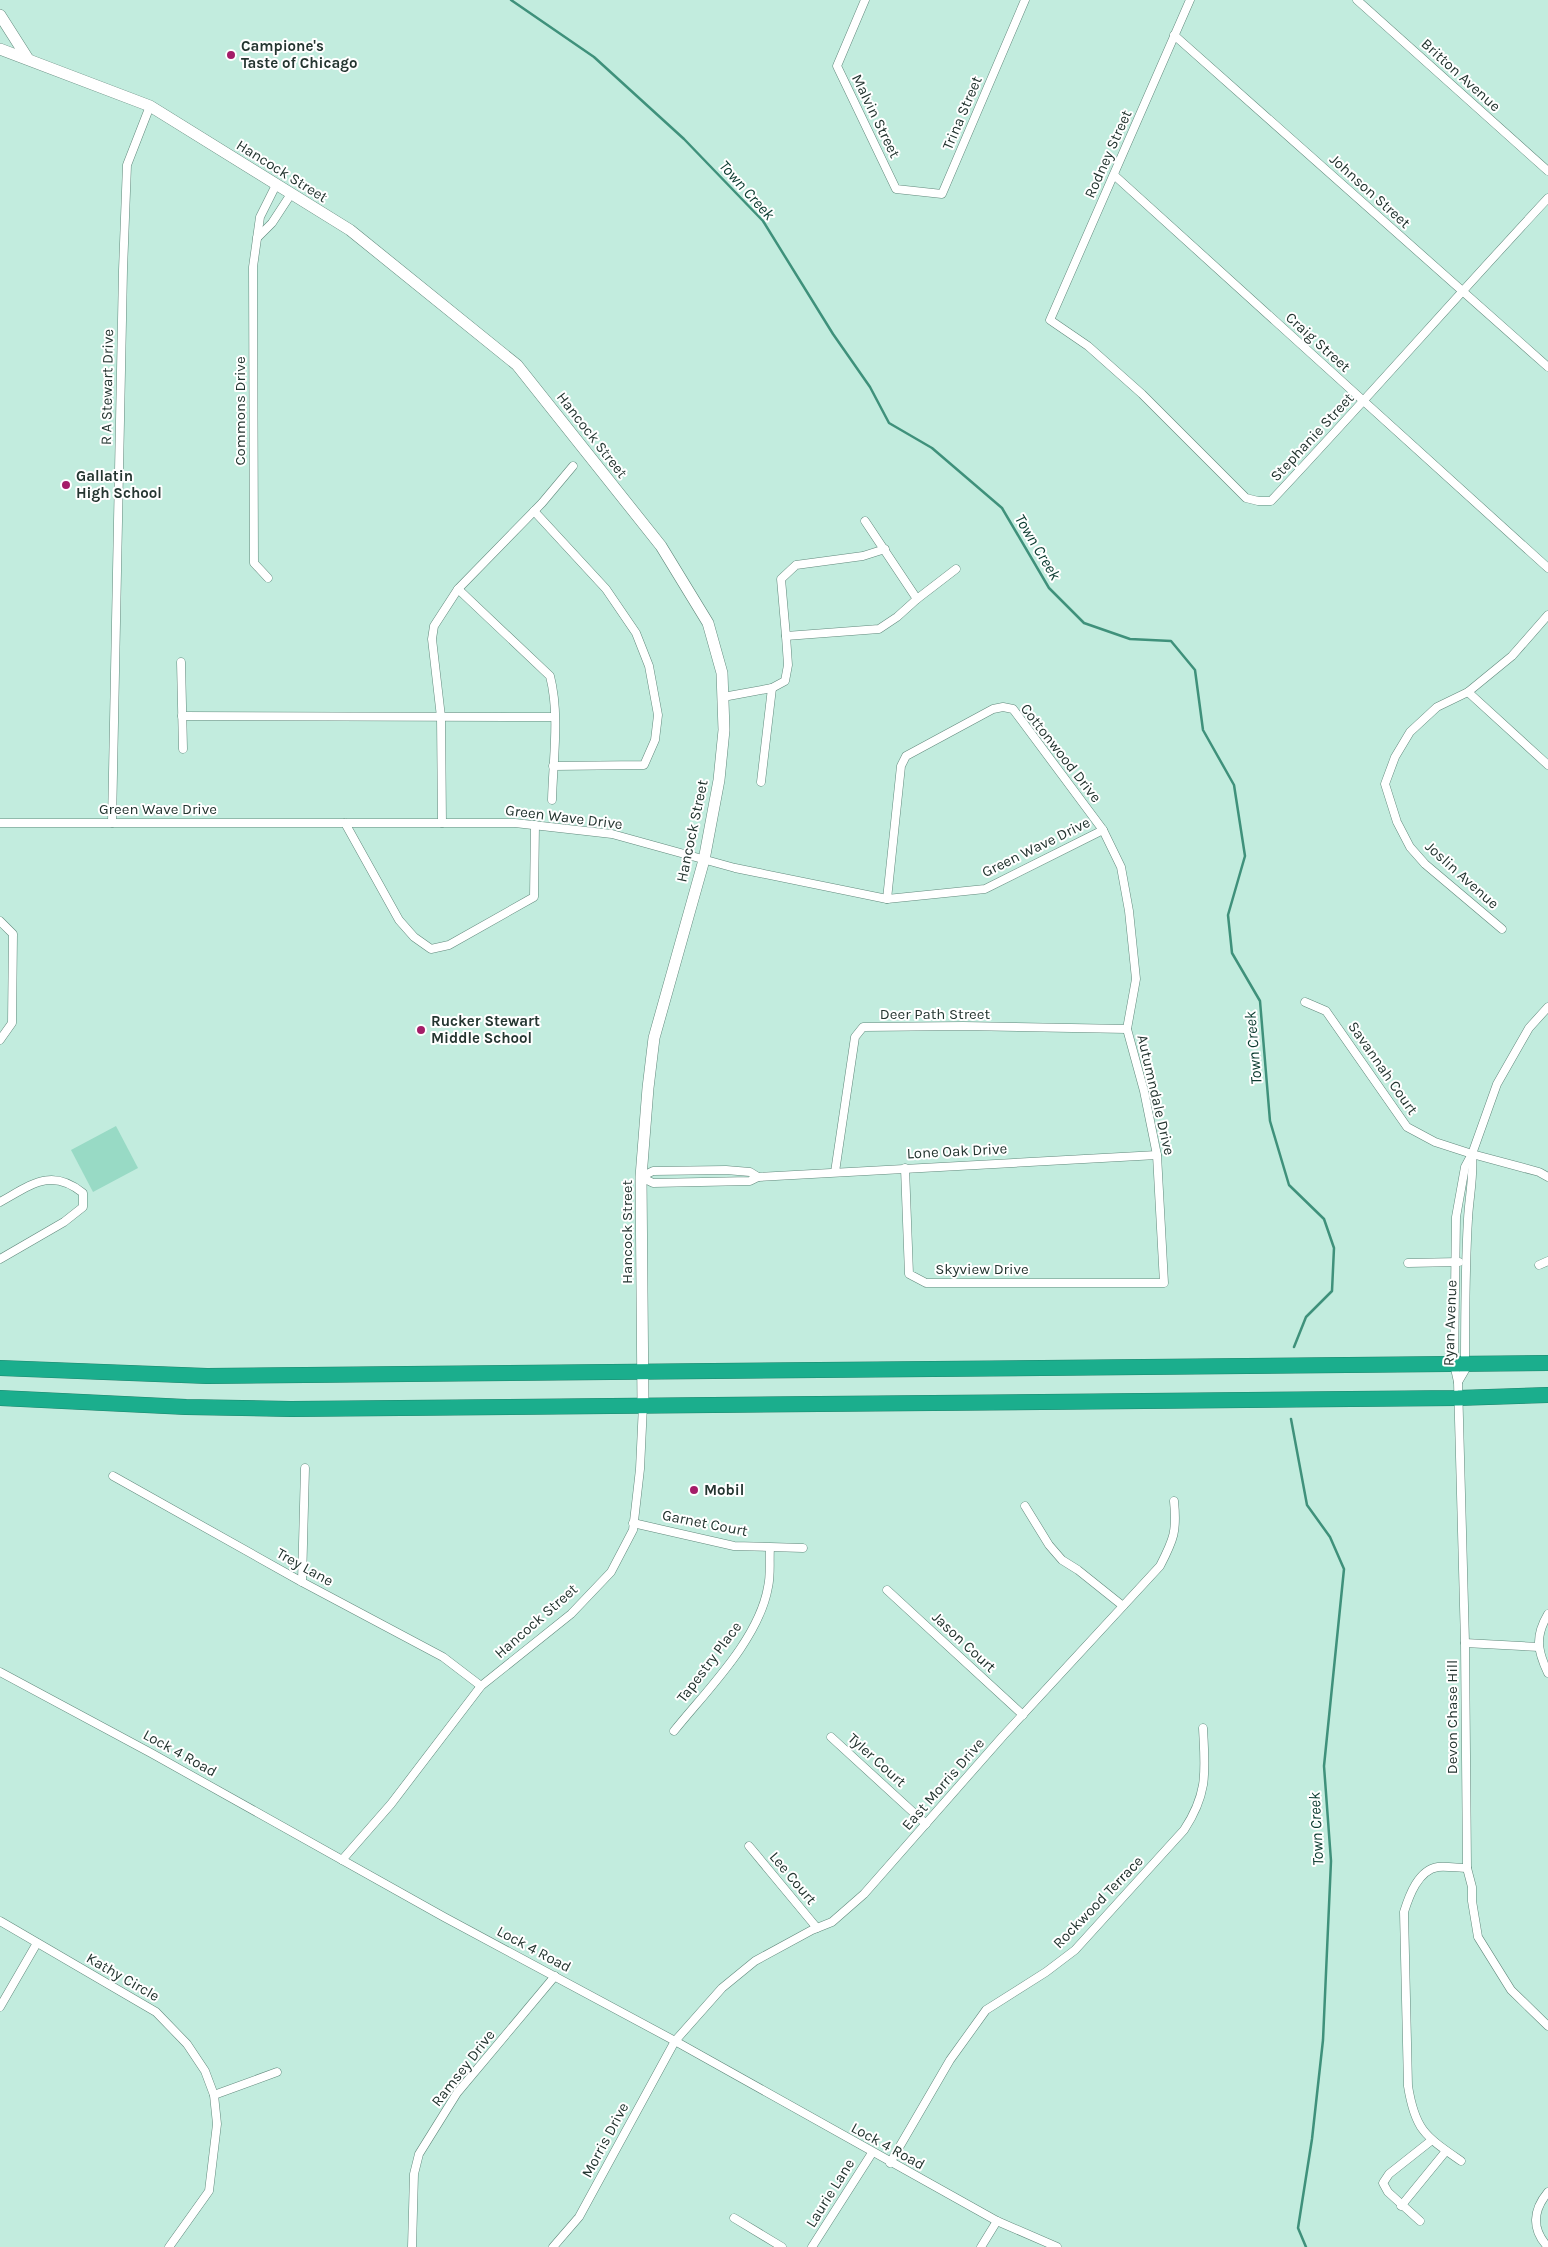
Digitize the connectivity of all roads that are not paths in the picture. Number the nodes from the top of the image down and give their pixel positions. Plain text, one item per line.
1 (865, 0) edge
2 (1025, 0) edge
3 (1190, 0) edge
4 (1357, 0) edge
5 (0, 16) edge
6 (1174, 35) junction
7 (0, 49) edge
8 (0, 57) edge
9 (28, 59) junction
10 (150, 106) junction
11 (1548, 170) edge
12 (1114, 174) junction
13 (276, 184) junction
14 (896, 189) joint
15 (291, 194) junction
16 (1548, 198) edge
17 (257, 238) junction
18 (1462, 290) junction
19 (1050, 320) joint
20 (1548, 367) edge
21 (1364, 402) junction
22 (573, 466) dead end
23 (534, 511) junction
24 (865, 521) dead end
25 (885, 550) junction
26 (1548, 568) edge
27 (956, 569) dead end
28 (268, 578) dead end
29 (458, 589) junction
30 (917, 600) junction
31 (1548, 616) edge
32 (786, 636) junction
33 (181, 662) dead end
34 (772, 688) junction
35 (1468, 692) junction
36 (723, 697) junction
37 (182, 716) junction
38 (440, 717) junction
39 (554, 717) junction
40 (182, 749) dead end
41 (1548, 765) edge
42 (553, 766) junction
43 (762, 782) dead end
44 (552, 800) dead end
45 (0, 823) edge
46 (112, 823) junction
47 (345, 823) junction
48 (442, 823) junction
49 (535, 825) junction
50 (1103, 830) junction
51 (704, 860) junction
52 (887, 899) junction
53 (0, 921) edge
54 (1502, 929) dead end
55 (1304, 1002) dead end
56 (1548, 1007) edge
57 (1127, 1029) junction
58 (0, 1040) edge
59 (1472, 1154) junction
60 (1157, 1155) junction
61 (905, 1168) junction
62 (835, 1172) junction
63 (641, 1177) junction
64 (758, 1177) junction
65 (1548, 1177) edge
66 (0, 1202) edge
67 (0, 1259) edge
68 (1548, 1261) edge
69 (1454, 1262) junction
70 (1466, 1262) junction
71 (1408, 1263) dead end
72 (1538, 1265) dead end
73 (1164, 1283) joint
74 (1548, 1363) edge
75 (1459, 1364) junction
76 (0, 1368) edge
77 (642, 1372) junction
78 (1458, 1382) joint
79 (1548, 1395) edge
80 (0, 1398) edge
81 (1458, 1398) junction
82 (643, 1405) junction
83 (305, 1468) dead end
84 (113, 1476) dead end
85 (1174, 1501) dead end
86 (1025, 1506) dead end
87 (634, 1523) junction
88 (770, 1548) junction
89 (803, 1548) dead end
90 (302, 1582) junction
91 (887, 1590) dead end
92 (1123, 1606) junction
93 (1548, 1614) edge
94 (1465, 1643) junction
95 (1539, 1647) junction
96 (0, 1672) edge
97 (1548, 1673) edge
98 (481, 1686) junction
99 (1023, 1715) junction
100 (1203, 1728) dead end
101 (674, 1731) dead end
102 (831, 1737) dead end
103 (926, 1824) junction
104 (749, 1846) dead end
105 (342, 1860) junction
106 (1466, 1868) junction
107 (0, 1921) edge
108 (817, 1928) junction
109 (37, 1943) junction
110 (556, 1976) junction
111 (0, 2007) edge
112 (1548, 2026) edge
113 (675, 2041) junction
114 (277, 2072) dead end
115 (214, 2095) junction
116 (1432, 2140) junction
117 (1446, 2151) junction
118 (872, 2153) junction
119 (1461, 2161) dead end
120 (890, 2162) junction
121 (1548, 2192) edge
122 (1401, 2206) junction
123 (734, 2218) dead end
124 (996, 2221) junction
125 (1420, 2221) dead end
126 (169, 2247) edge
127 (412, 2247) edge
128 (553, 2247) edge
129 (782, 2247) edge
130 (812, 2247) edge
131 (981, 2247) edge
132 (1056, 2247) edge
133 (1548, 2247) edge

1 - 14 street, Malvin Street
2 - 14 street, Trina Street
3 - 6 street, Rodney Street
4 - 11 street, Britton Avenue
5 - 9 street
6 - 12 street, Rodney Street
6 - 18 street, Johnson Street
7 - 9 street, Hancock Street
8 - 9 street
9 - 10 street, Hancock Street
10 - 13 street, Hancock Street
10 - 46 street, R A Stewart Drive
12 - 19 street, Rodney Street
12 - 21 street, Craig Street
13 - 15 street, Hancock Street
13 - 17 street, Commons Drive
15 - 17 street
15 - 36 street, Hancock Street
16 - 18 street, Stephanie Street
17 - 28 street, Commons Drive
18 - 20 street, Johnson Street
18 - 21 street, Stephanie Street
19 - 21 street, Stephanie Street
21 - 26 street, Craig Street
22 - 23 street
23 - 29 street
23 - 42 street
24 - 25 street
25 - 30 street
25 - 32 street
27 - 30 street
29 - 38 street
29 - 39 street
30 - 32 street
31 - 35 street, Joslin Avenue
32 - 34 street
33 - 37 street
34 - 36 street
34 - 43 street
35 - 41 street
35 - 54 street, Joslin Avenue
36 - 51 street, Hancock Street
37 - 38 street
37 - 40 street
38 - 39 street
38 - 48 street
39 - 42 street
42 - 44 street
45 - 46 street, Green Wave Drive
46 - 47 street, Green Wave Drive
47 - 48 street, Green Wave Drive
47 - 49 street
48 - 49 street, Green Wave Drive
49 - 51 street, Green Wave Drive
50 - 52 street, Green Wave Drive
50 - 52 street, Cottonwood Drive
50 - 57 street, Autumndale Drive
51 - 52 street, Green Wave Drive
51 - 63 street, Hancock Street
53 - 58 street
55 - 59 street, Savannah Court
56 - 59 street, Ryan Avenue
57 - 60 street, Autumndale Drive
57 - 62 street, Deer Path Street
59 - 65 street, Savannah Court
59 - 69 street, Ryan Avenue
59 - 70 street, Ryan Avenue
60 - 61 street, Lone Oak Drive
60 - 73 street, Autumndale Drive
61 - 62 street, Lone Oak Drive
61 - 73 street, Skyview Drive
62 - 64 street, Lone Oak Drive
63 - 64 street, Lone Oak Drive
63 - 64 street, Lone Oak Drive
63 - 77 street, Hancock Street
66 - 67 street
68 - 72 street
69 - 70 street
69 - 71 street
69 - 75 street, Ryan Avenue
70 - 75 street, Ryan Avenue
74 - 75 highway
75 - 77 highway
75 - 78 street, Ryan Avenue
76 - 77 highway
77 - 82 street, Hancock Street
78 - 81 street, Devon Chase Hill
79 - 81 highway
80 - 82 highway
81 - 82 highway
81 - 94 street, Devon Chase Hill
82 - 87 street, Hancock Street
83 - 90 street
84 - 90 street, Trey Lane
85 - 92 street, East Morris Drive
86 - 92 street
87 - 88 street, Garnet Court
87 - 98 street, Hancock Street
88 - 89 street, Garnet Court
88 - 101 street, Tapestry Place
90 - 98 street, Trey Lane
91 - 99 street, Jason Court
92 - 99 street, East Morris Drive
93 - 95 street
94 - 95 street
94 - 106 street, Devon Chase Hill
95 - 97 street
96 - 105 street, Lock 4 Road
98 - 105 street, Hancock Street
99 - 103 street, East Morris Drive
100 - 120 street, Rockwood Terrace
102 - 103 street, Tyler Court
103 - 108 street, East Morris Drive
104 - 108 street, Lee Court
105 - 110 street, Lock 4 Road
106 - 112 street, Devon Chase Hill
106 - 116 street
107 - 109 street, Kathy Circle
108 - 113 street, East Morris Drive
109 - 111 street
109 - 115 street, Kathy Circle
110 - 113 street, Lock 4 Road
110 - 127 street, Ramsey Drive
113 - 118 street, Lock 4 Road
113 - 128 street, Morris Drive
114 - 115 street
115 - 126 street, Kathy Circle
116 - 117 street
116 - 122 street
117 - 119 street
117 - 122 street
118 - 120 street, Lock 4 Road
118 - 130 street, Laurie Lane
120 - 124 street, Lock 4 Road
121 - 133 street
122 - 125 street
123 - 129 street
124 - 131 street
124 - 132 street, Lock 4 Road

